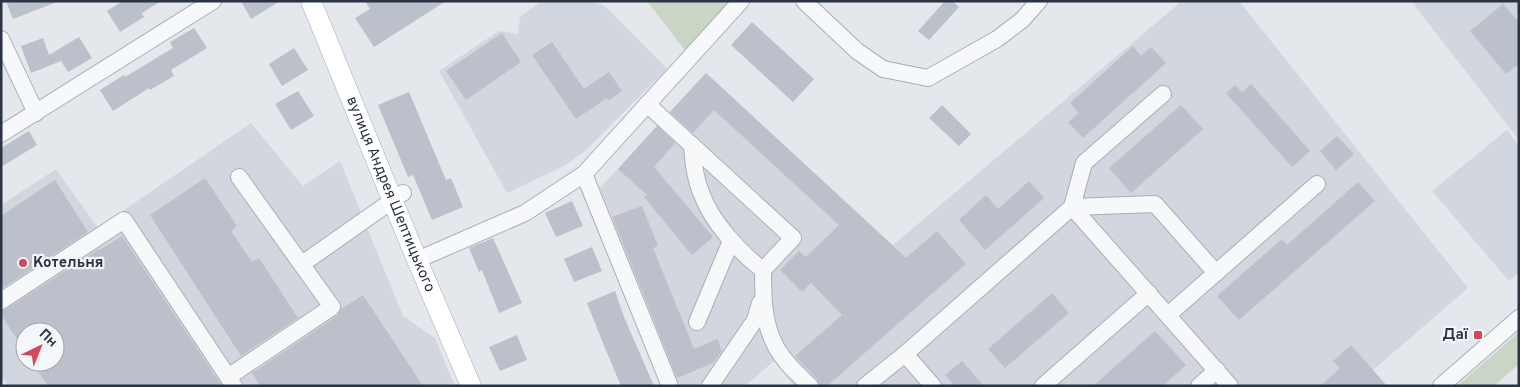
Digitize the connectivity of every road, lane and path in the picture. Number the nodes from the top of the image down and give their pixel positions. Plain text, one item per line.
1 (213, 1) edge
2 (311, 1) edge
3 (741, 1) edge
4 (804, 1) edge
5 (1039, 1) edge
6 (1, 39) edge
7 (1162, 94) dead end
8 (647, 104) junction
9 (36, 113) junction
10 (1, 134) edge
11 (692, 145) junction
12 (584, 174) junction
13 (239, 178) dead end
14 (1317, 184) dead end
15 (398, 197) junction
16 (1072, 206) junction
17 (731, 241) junction
18 (417, 260) junction
19 (302, 264) junction
20 (763, 270) junction
21 (1216, 273) junction
22 (1148, 293) junction
23 (763, 294) junction
24 (1, 301) edge
25 (1168, 315) junction
26 (1519, 318) edge
27 (697, 322) dead end
28 (905, 354) junction
29 (1217, 370) junction
30 (231, 381) edge
31 (1452, 382) edge
32 (471, 386) edge
33 (670, 386) edge
34 (710, 386) edge
35 (810, 386) edge
36 (865, 386) edge
37 (933, 386) edge
38 (1043, 386) edge
39 (1199, 386) edge
40 (1230, 386) edge

1 - 9 street
2 - 15 main road, вулиця Андрея Шептицького
3 - 8 street
4 - 5 street
6 - 9 street
7 - 16 street
8 - 11 street
8 - 12 street
9 - 10 street
11 - 17 street
11 - 20 street
12 - 18 street
12 - 33 street
13 - 19 street
14 - 21 street
15 - 18 main road, вулиця Андрея Шептицького
15 - 19 street
16 - 21 street
16 - 22 street
16 - 28 street
17 - 20 street
17 - 27 street
18 - 32 main road, вулиця Андрея Шептицького
19 - 30 street
20 - 23 street
21 - 25 street
22 - 25 street
22 - 38 street
23 - 34 street
23 - 35 street
24 - 30 street
25 - 29 street
26 - 31 street
28 - 36 street
28 - 37 street
29 - 39 street
29 - 40 street

